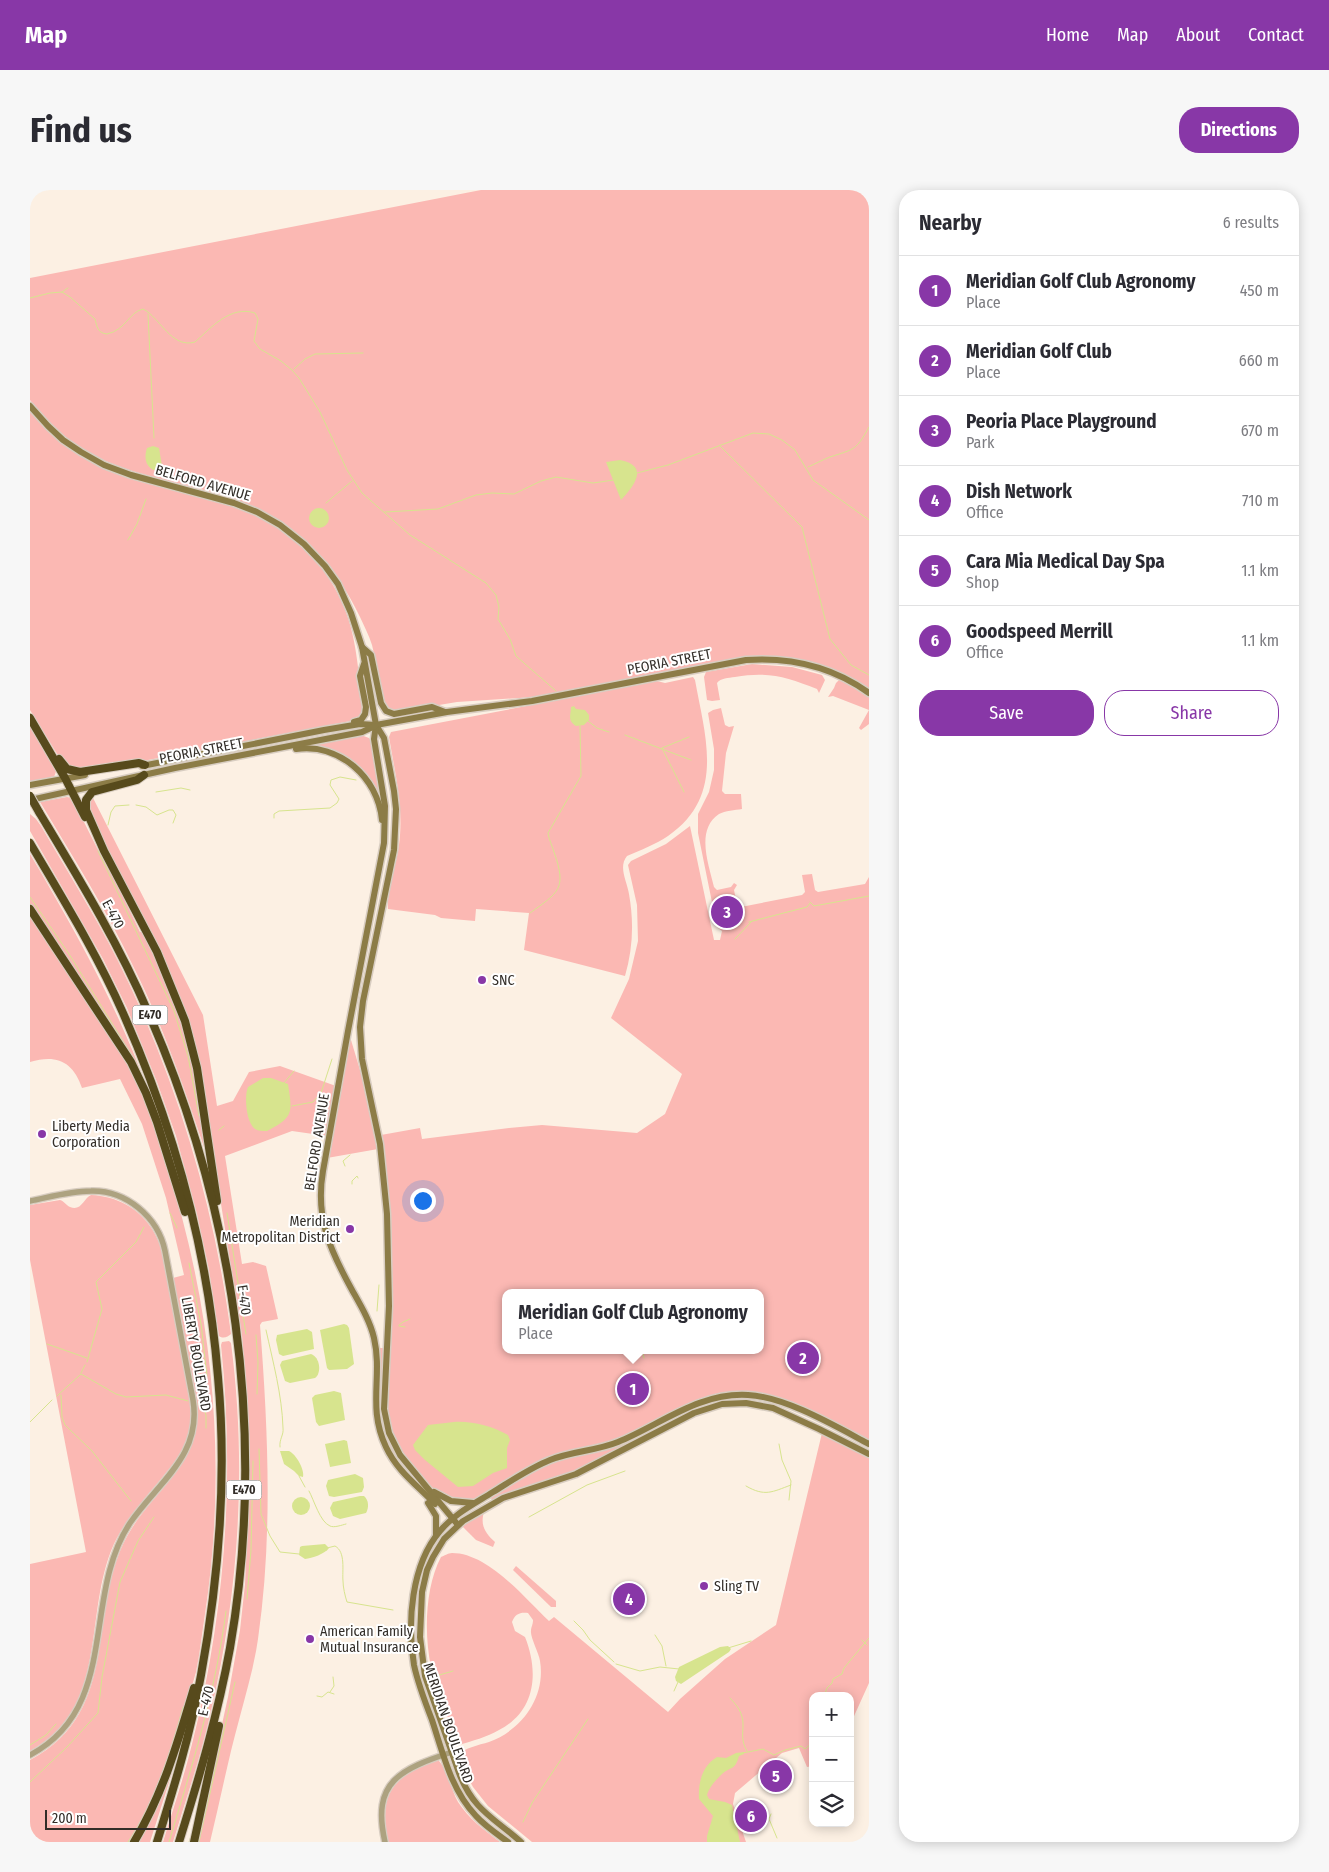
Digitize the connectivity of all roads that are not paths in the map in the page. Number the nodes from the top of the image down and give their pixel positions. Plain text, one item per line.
1 (30, 406) edge
2 (362, 647) junction
3 (365, 663) junction
4 (869, 693) edge
5 (446, 712) junction
6 (30, 718) edge
7 (376, 725) junction
8 (324, 730) junction
9 (41, 736) junction
10 (262, 752) junction
11 (145, 765) junction
12 (144, 775) junction
13 (65, 778) junction
14 (30, 785) edge
15 (72, 792) junction
16 (30, 798) edge
17 (386, 832) junction
18 (30, 843) edge
19 (104, 851) junction
20 (30, 909) edge
21 (30, 913) edge
22 (90, 1000) junction
23 (30, 1201) edge
24 (220, 1235) junction
25 (198, 1246) junction
26 (869, 1444) edge
27 (869, 1454) edge
28 (413, 1484) junction
29 (427, 1487) junction
30 (476, 1503) junction
31 (451, 1520) junction
32 (456, 1526) junction
33 (436, 1536) junction
34 (229, 1655) junction
35 (202, 1668) junction
36 (452, 1752) junction
37 (444, 1754) junction
38 (30, 1755) edge
39 (134, 1842) edge
40 (156, 1842) edge
41 (179, 1842) edge
42 (194, 1842) edge
43 (385, 1842) edge
44 (508, 1842) edge
45 (521, 1842) edge

1 - 2 main road, BELFORD AVENUE
2 - 3 main road, BELFORD AVENUE
2 - 5 main road
3 - 7 main road, BELFORD AVENUE
3 - 8 main road
4 - 5 main road, PEORIA STREET
5 - 7 main road, PEORIA STREET
6 - 9 highway
7 - 8 main road, PEORIA STREET
7 - 10 main road, PEORIA STREET
7 - 17 main road, BELFORD AVENUE
7 - 29 main road, BELFORD AVENUE
8 - 11 main road, PEORIA STREET
9 - 11 highway
9 - 13 highway
10 - 12 main road, PEORIA STREET
10 - 17 main road
11 - 13 main road, PEORIA STREET
12 - 15 main road, PEORIA STREET
12 - 19 highway
13 - 14 main road, PEORIA STREET
13 - 15 highway
15 - 16 main road, PEORIA STREET
15 - 19 highway
16 - 24 highway, E-470 / E470, bridge
17 - 28 main road, BELFORD AVENUE
18 - 25 highway, E-470 / E470
19 - 24 highway
20 - 22 highway
21 - 22 highway
22 - 25 highway
23 - 38 street, LIBERTY BOULEVARD
24 - 34 highway, E-470 / E470
25 - 35 highway, E-470 / E470
26 - 30 main road, MERIDIAN BOULEVARD
27 - 32 main road, MERIDIAN BOULEVARD
28 - 31 main road, BELFORD AVENUE
28 - 33 main road
29 - 30 main road
29 - 31 main road, BELFORD AVENUE
30 - 31 main road, MERIDIAN BOULEVARD
31 - 32 main road, BELFORD AVENUE
31 - 33 main road, MERIDIAN BOULEVARD
32 - 36 main road, MERIDIAN BOULEVARD
33 - 37 main road, MERIDIAN BOULEVARD
34 - 41 highway, E-470 / E470
34 - 42 highway
35 - 39 highway
35 - 40 highway, E-470 / E470
36 - 37 street
36 - 45 main road, MERIDIAN BOULEVARD
37 - 43 street
37 - 44 main road, MERIDIAN BOULEVARD

